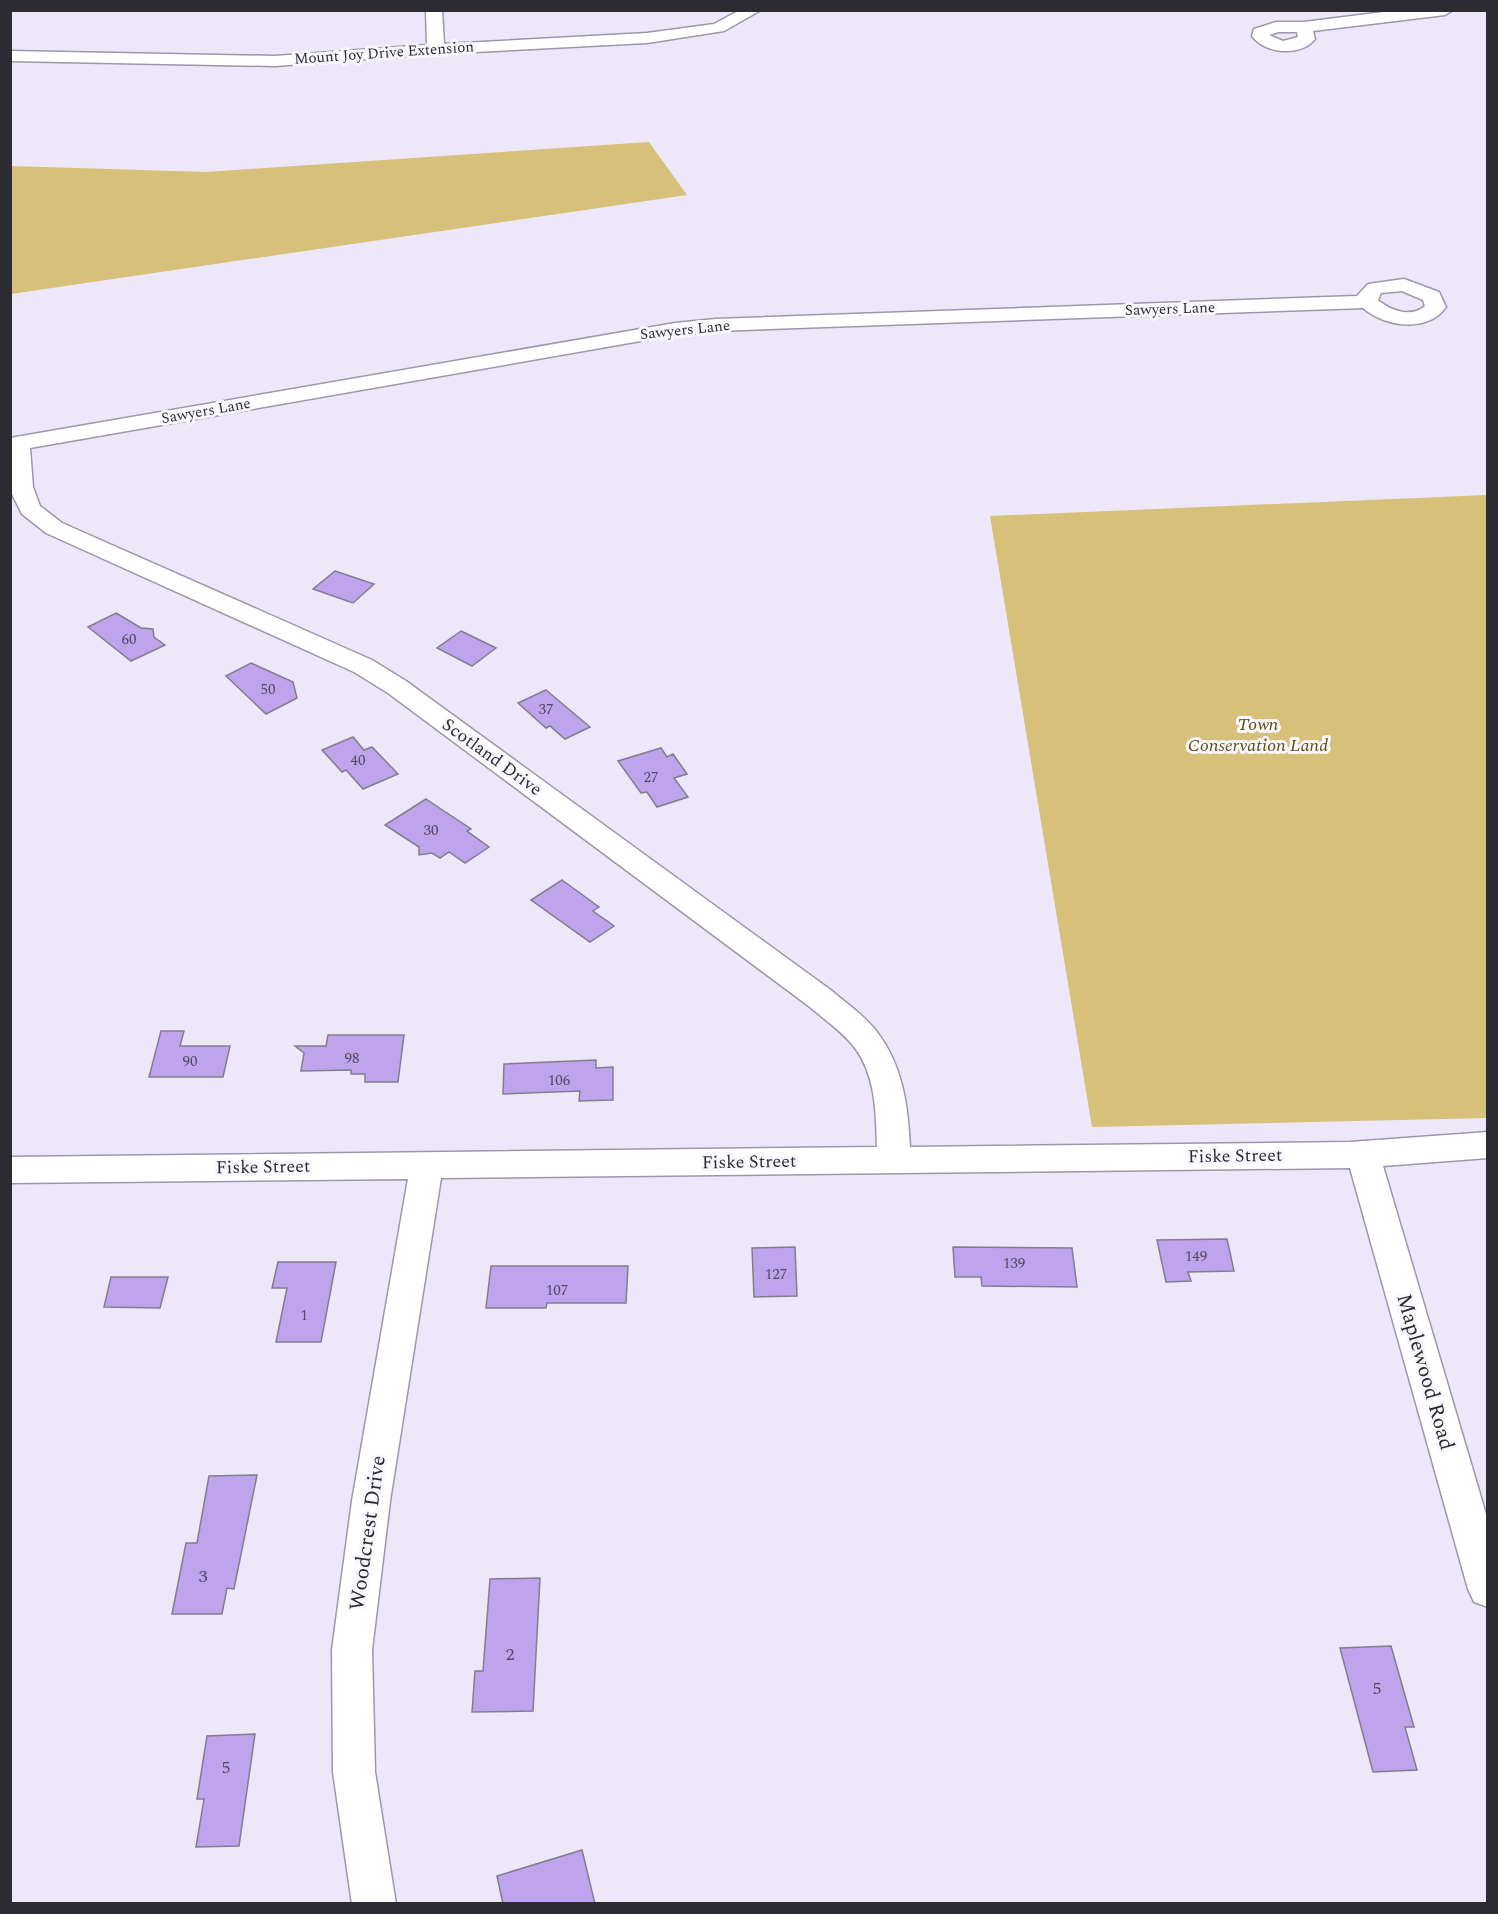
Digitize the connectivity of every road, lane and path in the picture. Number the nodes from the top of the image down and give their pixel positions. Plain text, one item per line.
1 (434, 10) edge
2 (753, 10) edge
3 (1445, 10) edge
4 (1304, 27) dead end
5 (436, 49) junction
6 (10, 56) edge
7 (1368, 302) dead end
8 (15, 444) edge
9 (1488, 1146) edge
10 (1363, 1154) junction
11 (894, 1160) junction
12 (427, 1165) junction
13 (10, 1170) edge
14 (1488, 1589) edge
15 (374, 1904) edge

1 - 5 street
2 - 5 street, Mount Joy Drive Extension
3 - 4 street
5 - 6 street, Mount Joy Drive Extension
7 - 8 street, Sawyers Lane
8 - 11 street, Scotland Drive
9 - 10 street, Fiske Street
10 - 11 street, Fiske Street
10 - 14 street, Maplewood Road
11 - 12 street, Fiske Street
12 - 13 street, Fiske Street
12 - 15 street, Woodcrest Drive

